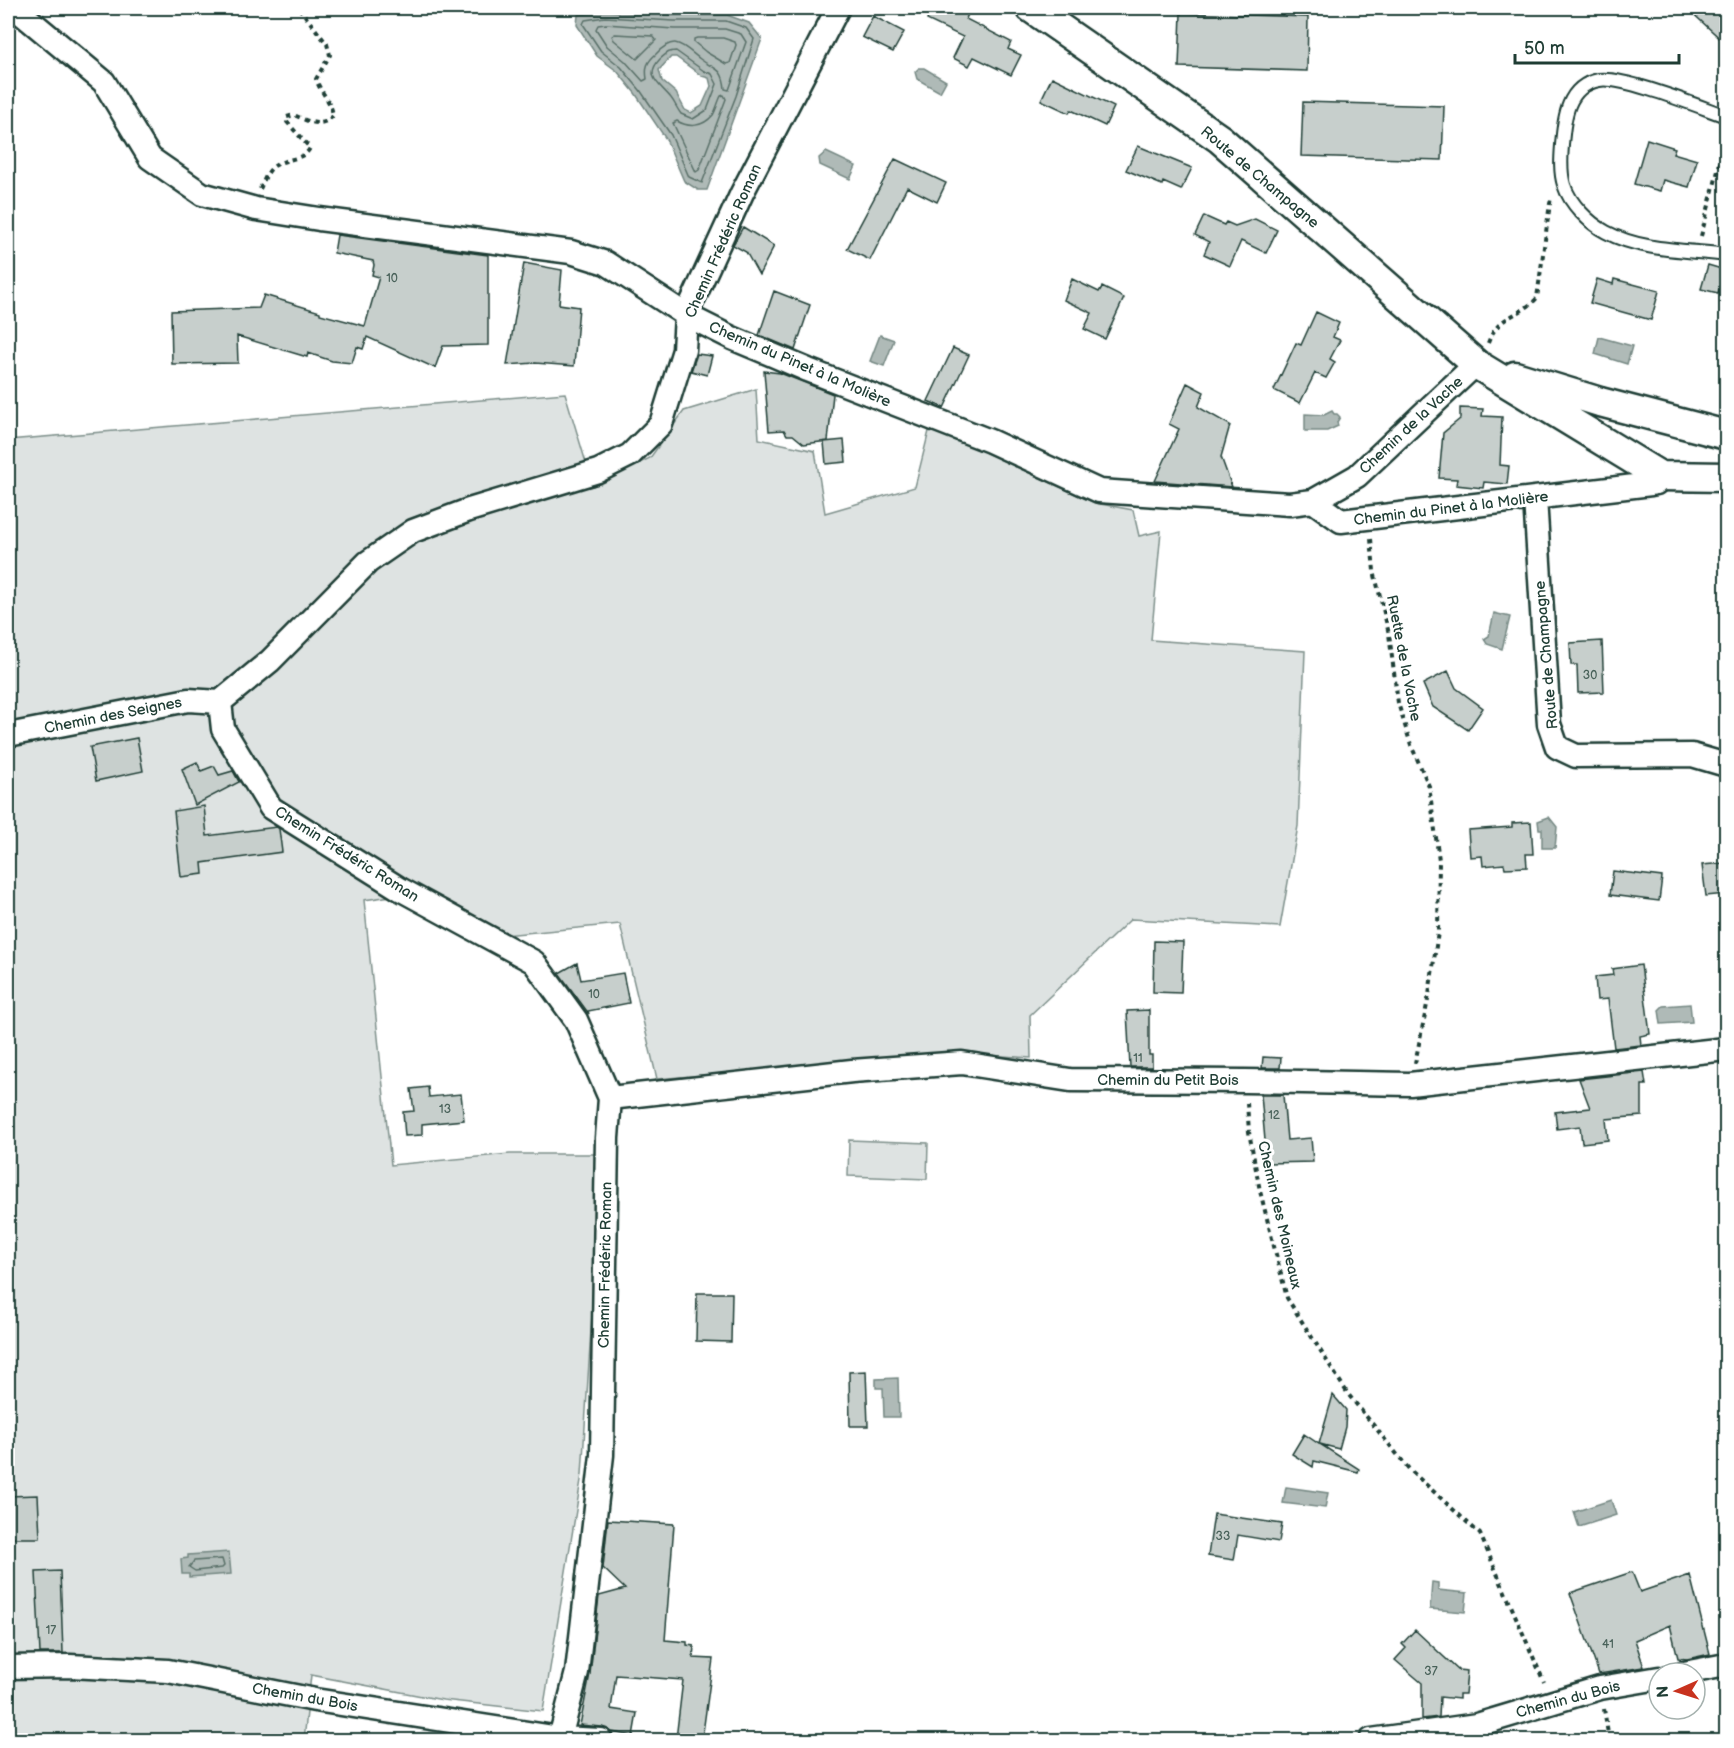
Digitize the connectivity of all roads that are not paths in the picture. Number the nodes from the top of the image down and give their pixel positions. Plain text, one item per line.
1 (15, 8) edge
2 (838, 8) edge
3 (1031, 8) edge
4 (1726, 116) edge
5 (1726, 255) edge
6 (686, 315) junction
7 (1482, 354) junction
8 (1726, 435) edge
9 (1660, 476) junction
10 (1726, 477) edge
11 (1535, 498) junction
12 (1313, 501) junction
13 (220, 702) junction
14 (8, 735) edge
15 (1726, 765) edge
16 (1726, 1049) edge
17 (610, 1098) junction
18 (1726, 1665) edge
19 (8, 1667) edge
20 (1707, 1669) edge
21 (1647, 1680) edge
22 (560, 1738) junction
23 (601, 1740) edge
24 (1371, 1740) edge

1 - 6 street, Chemin du Pinet à la Molière
2 - 6 street, Chemin Frédéric Roman
3 - 7 street, Route de Champagne
4 - 5 lane
6 - 12 street, Chemin du Pinet à la Molière
6 - 13 street, Chemin Frédéric Roman
7 - 8 street, Route de Champagne
7 - 9 street, Route de Champagne
7 - 12 street, Chemin de la Vache
9 - 10 street
9 - 11 street, Chemin du Pinet à la Molière
11 - 12 street, Chemin du Pinet à la Molière
11 - 15 street, Route de Champagne
13 - 14 street, Chemin des Seignes
13 - 17 street, Chemin Frédéric Roman
16 - 17 street, Chemin du Petit Bois
17 - 22 street, Chemin Frédéric Roman
18 - 20 street
19 - 22 street, Chemin du Bois
21 - 24 street, Chemin du Bois
22 - 23 street, Chemin du Bois

